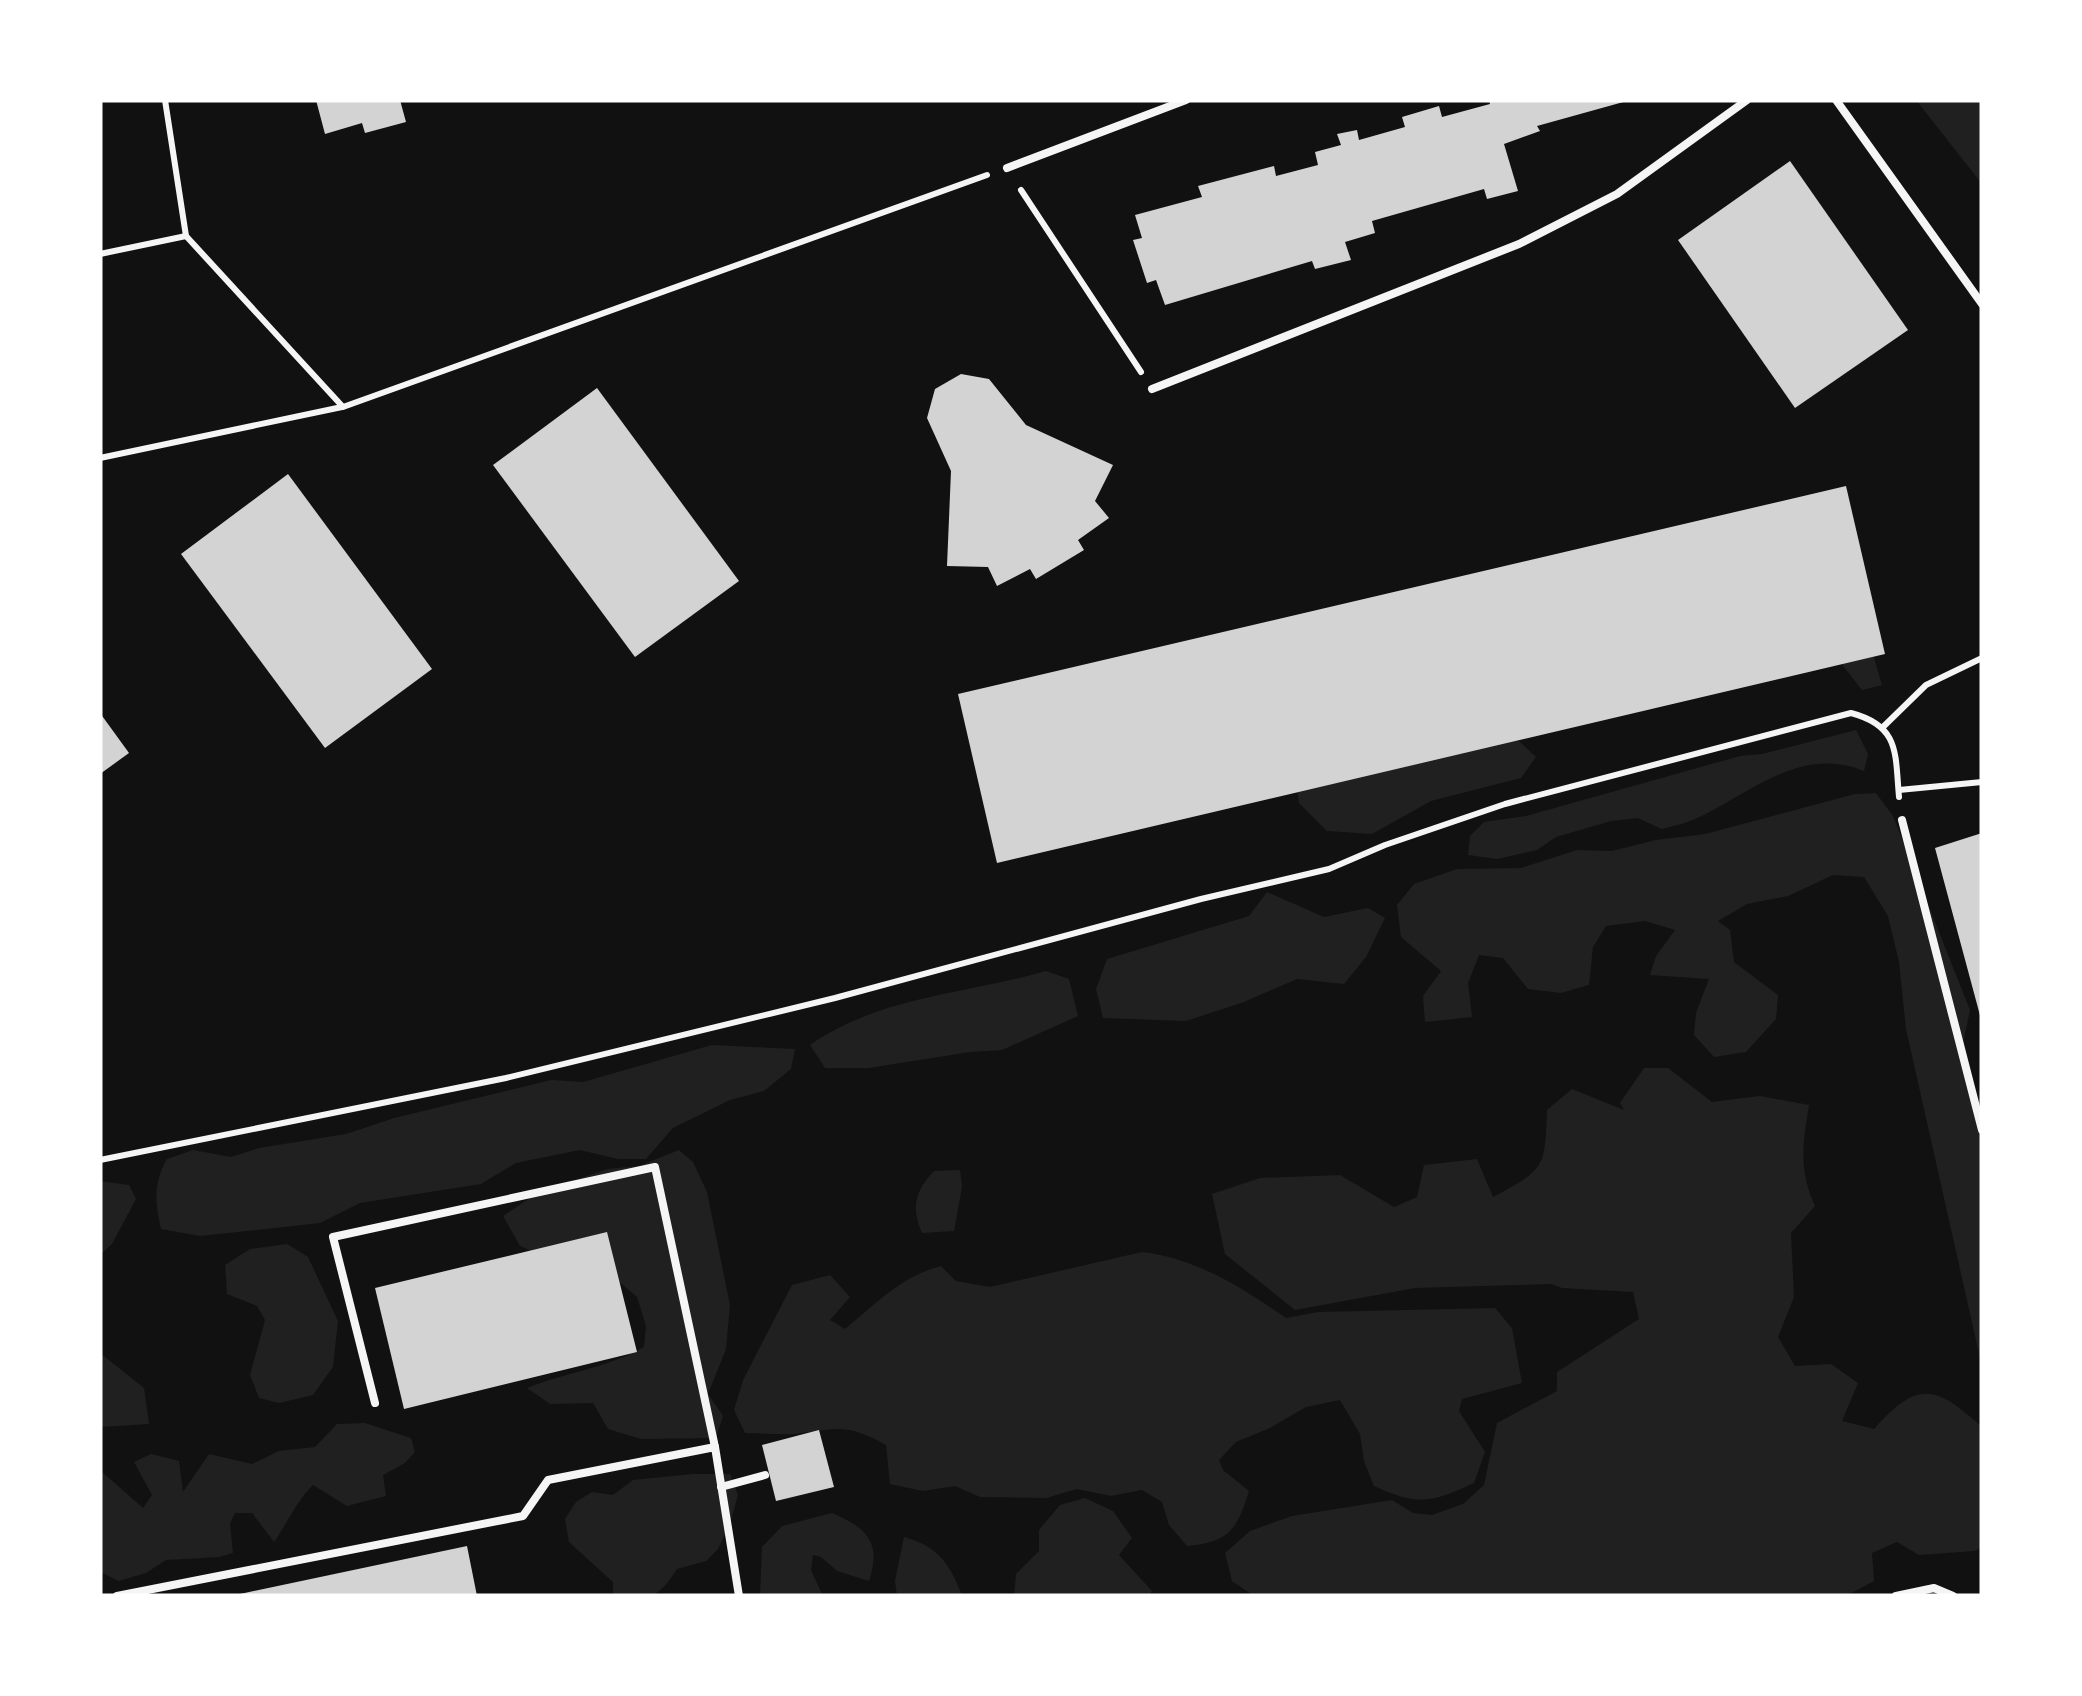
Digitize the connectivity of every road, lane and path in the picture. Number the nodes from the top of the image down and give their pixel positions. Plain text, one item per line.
1 (165, 100) edge
2 (1186, 100) edge
3 (1747, 100) edge
4 (1836, 100) edge
5 (1007, 168) junction
6 (186, 236) junction
7 (100, 254) edge
8 (1982, 304) edge
9 (1152, 389) joint
10 (343, 407) junction
11 (100, 458) edge
12 (1982, 658) edge
13 (1882, 728) junction
14 (1982, 782) edge
15 (1899, 790) junction
16 (1902, 820) joint
17 (1982, 1130) edge
18 (100, 1160) edge
19 (375, 1403) dead end
20 (715, 1446) junction
21 (765, 1475) dead end
22 (721, 1487) junction
23 (118, 1596) edge
24 (738, 1596) edge
25 (1896, 1596) edge
26 (1953, 1596) edge

1 - 6 path
2 - 5 lane
3 - 9 lane
4 - 8 lane
5 - 9 path
5 - 10 path
6 - 7 path
6 - 10 path
10 - 11 path
12 - 13 path
13 - 15 path
13 - 18 path
14 - 15 path
15 - 16 path
16 - 17 lane
19 - 20 lane
20 - 22 lane
20 - 23 lane
21 - 22 lane
22 - 24 lane
25 - 26 lane

